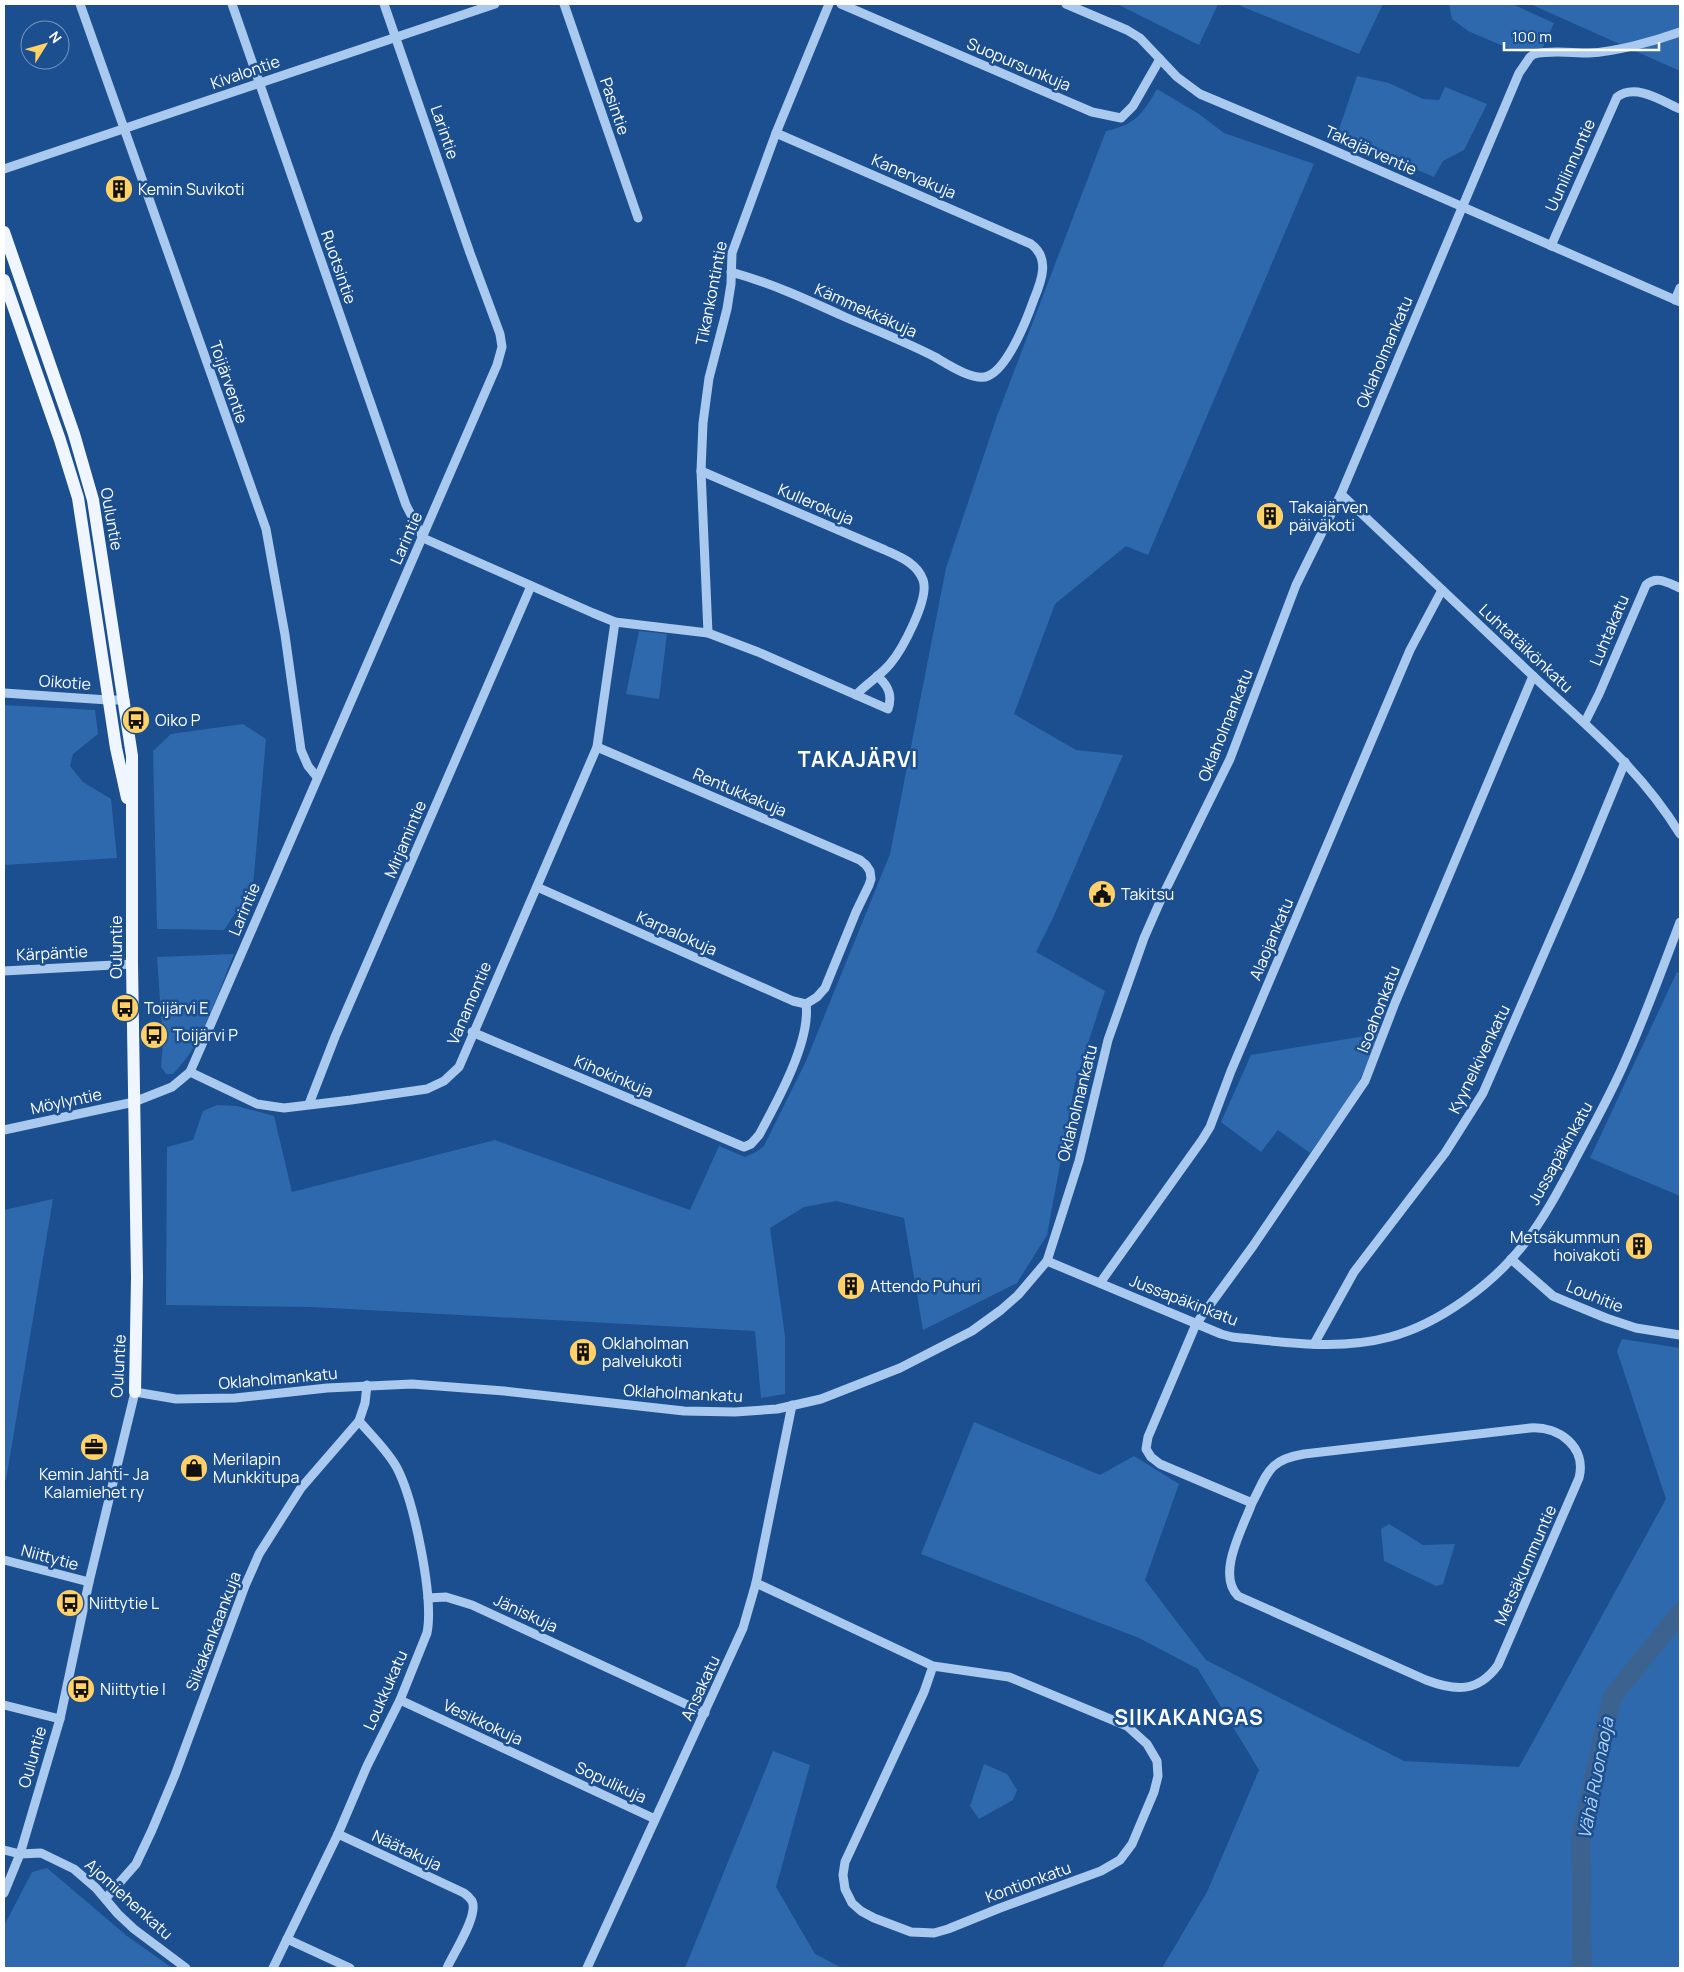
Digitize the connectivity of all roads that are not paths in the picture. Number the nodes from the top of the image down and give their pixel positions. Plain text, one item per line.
1 (80, 4) edge
2 (232, 4) edge
3 (384, 4) edge
4 (495, 4) edge
5 (564, 4) edge
6 (829, 4) edge
7 (841, 4) edge
8 (1066, 4) edge
9 (1680, 32) edge
10 (396, 37) junction
11 (1160, 59) junction
12 (259, 83) junction
13 (1680, 109) edge
14 (125, 130) junction
15 (776, 133) junction
16 (4, 169) edge
17 (1462, 206) junction
18 (638, 218) dead end
19 (4, 232) edge
20 (1551, 246) junction
21 (732, 272) junction
22 (4, 280) edge
23 (1680, 288) edge
24 (1678, 301) edge
25 (986, 377) joint
26 (701, 471) junction
27 (1341, 494) junction
28 (423, 538) junction
29 (531, 586) junction
30 (1680, 588) edge
31 (1442, 590) junction
32 (615, 622) junction
33 (708, 633) junction
34 (877, 676) junction
35 (1533, 676) junction
36 (4, 693) edge
37 (856, 695) junction
38 (108, 700) junction
39 (125, 700) junction
40 (1585, 722) junction
41 (597, 747) junction
42 (1625, 762) junction
43 (317, 777) junction
44 (132, 823) junction
45 (1680, 834) edge
46 (537, 887) junction
47 (1680, 922) edge
48 (132, 964) junction
49 (4, 971) edge
50 (806, 1004) junction
51 (472, 1032) junction
52 (190, 1072) junction
53 (134, 1102) junction
54 (309, 1104) junction
55 (4, 1130) edge
56 (1511, 1259) junction
57 (1047, 1261) junction
58 (1100, 1283) junction
59 (1196, 1324) junction
60 (1680, 1335) edge
61 (1314, 1344) junction
62 (367, 1385) junction
63 (135, 1392) junction
64 (792, 1405) junction
65 (359, 1421) junction
66 (1252, 1503) junction
67 (4, 1560) edge
68 (88, 1582) junction
69 (756, 1583) junction
70 (428, 1598) junction
71 (933, 1666) junction
72 (400, 1700) junction
73 (4, 1705) edge
74 (705, 1713) junction
75 (60, 1719) junction
76 (553, 1772) joint
77 (655, 1819) junction
78 (338, 1834) junction
79 (4, 1850) edge
80 (20, 1854) junction
81 (4, 1893) edge
82 (106, 1898) junction
83 (287, 1939) junction
84 (186, 1968) edge
85 (273, 1968) edge
86 (350, 1968) edge
87 (447, 1968) edge
88 (588, 1968) edge

1 - 14 street, Toijärventie
2 - 12 street, Ruotsintie
3 - 10 street, Larintie
4 - 10 street, Kivalontie
5 - 18 street, Pasintie
6 - 15 street, Tikankontintie
7 - 11 street, Suopursunkuja
8 - 11 street, Takajärventie
9 - 17 street, Oklaholmankatu
10 - 12 street, Kivalontie
10 - 28 street, Larintie
11 - 17 street, Takajärventie
12 - 14 street, Kivalontie
12 - 28 street, Ruotsintie
13 - 20 street, Uunilinnuntie
14 - 16 street, Kivalontie
14 - 43 street, Toijärventie
15 - 21 street, Tikankontintie
15 - 25 street, Kanervakuja
17 - 20 street, Takajärventie
17 - 27 street, Oklaholmankatu
19 - 39 main road, Ouluntie
20 - 24 street, Takajärventie
21 - 25 street, Kämmekkäkuja
21 - 26 street, Tikankontintie
22 - 38 main road, Ouluntie
23 - 24 street
26 - 33 street, Tikankontintie
26 - 34 street, Kullerokuja
27 - 31 street, Luhtatäikönkatu
27 - 57 street, Oklaholmankatu
28 - 29 street
28 - 43 street, Larintie
29 - 32 street
29 - 54 street, Mirjamintie
30 - 40 street, Luhtakatu
31 - 35 street, Luhtatäikönkatu
31 - 58 street, Alaojankatu
32 - 33 street
32 - 41 street, Vanamontie
33 - 37 street
34 - 37 street
34 - 37 street
35 - 40 street, Luhtatäikönkatu
35 - 59 street, Isoahonkatu
36 - 38 street, Oikotie
38 - 39 street, Oikotie
38 - 44 main road, Ouluntie
39 - 44 main road, Ouluntie
40 - 42 street, Luhtatäikönkatu
41 - 46 street, Vanamontie
41 - 50 street, Rentukkakuja
42 - 45 street, Luhtatäikönkatu
42 - 61 street, Kyynelkivenkatu
43 - 52 street, Larintie
44 - 48 main road, Ouluntie
46 - 50 street, Karpalokuja
46 - 51 street, Vanamontie
47 - 56 street, Jussapäkinkatu
48 - 49 street, Kärpäntie
48 - 53 main road, Ouluntie
50 - 51 street, Kihokinkuja
51 - 54 street, Vanamontie
52 - 53 street
52 - 54 street, Vanamontie
53 - 55 street, Möylyntie
53 - 63 main road, Ouluntie
56 - 60 street, Louhitie
56 - 61 street, Jussapäkinkatu
57 - 58 street, Jussapäkinkatu
57 - 64 street, Oklaholmankatu
58 - 59 street, Jussapäkinkatu
59 - 61 street, Jussapäkinkatu
59 - 66 street
62 - 63 street, Oklaholmankatu
62 - 64 street, Oklaholmankatu
62 - 65 street, Siikakankaankuja
63 - 68 street, Ouluntie
64 - 69 street, Ansakatu
65 - 70 street, Loukkukatu
65 - 82 street, Siikakankaankuja
66 - 66 street, Metsäkummuntie
67 - 68 street, Niittytie
68 - 75 street, Ouluntie
69 - 71 street, Kontionkatu
69 - 74 street, Ansakatu
70 - 72 street, Loukkukatu
70 - 74 street, Jäniskuja
71 - 71 street, Kontionkatu
72 - 76 street, Vesikkokuja
72 - 78 street, Loukkukatu
73 - 75 street
74 - 77 street, Ansakatu
75 - 80 street, Ouluntie
76 - 77 street, Sopulikuja
77 - 88 street, Ansakatu
78 - 83 street, Loukkukatu
78 - 87 street, Näätakuja
79 - 80 street, Ajomiehenkatu
80 - 81 street, Ouluntie
80 - 82 street, Ajomiehenkatu
82 - 84 street, Ajomiehenkatu
83 - 85 street, Loukkukatu
83 - 86 street

